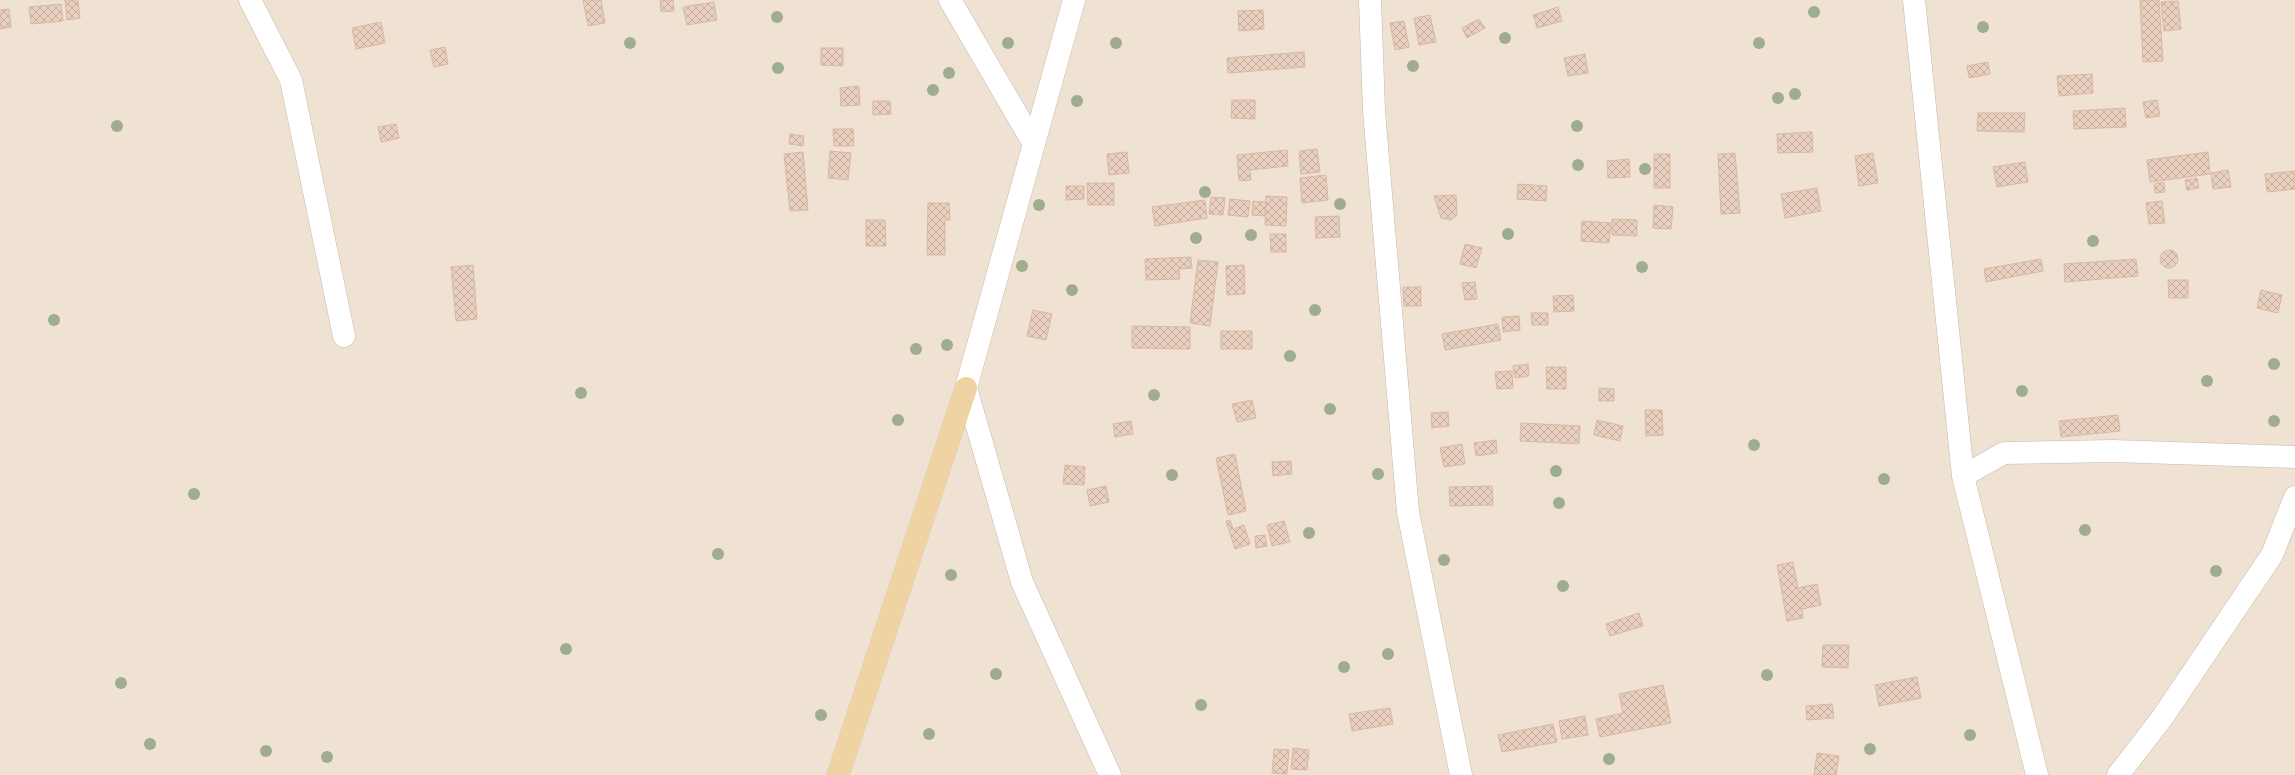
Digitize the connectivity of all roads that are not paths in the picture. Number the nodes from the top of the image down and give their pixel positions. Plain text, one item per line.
1 (250, 0) edge
2 (950, 0) edge
3 (1074, 0) edge
4 (1370, 0) edge
5 (1914, 0) edge
6 (1034, 144) junction
7 (344, 336) dead end
8 (966, 388) junction
9 (2295, 457) edge
10 (1963, 476) junction
11 (2295, 498) edge
12 (838, 775) edge
13 (1110, 775) edge
14 (1461, 775) edge
15 (2037, 775) edge
16 (2118, 775) edge

1 - 7 street
2 - 6 street
3 - 6 street
4 - 14 street
5 - 10 street
6 - 8 street
8 - 12 main road
8 - 13 street
9 - 10 street
10 - 15 street
11 - 16 street

